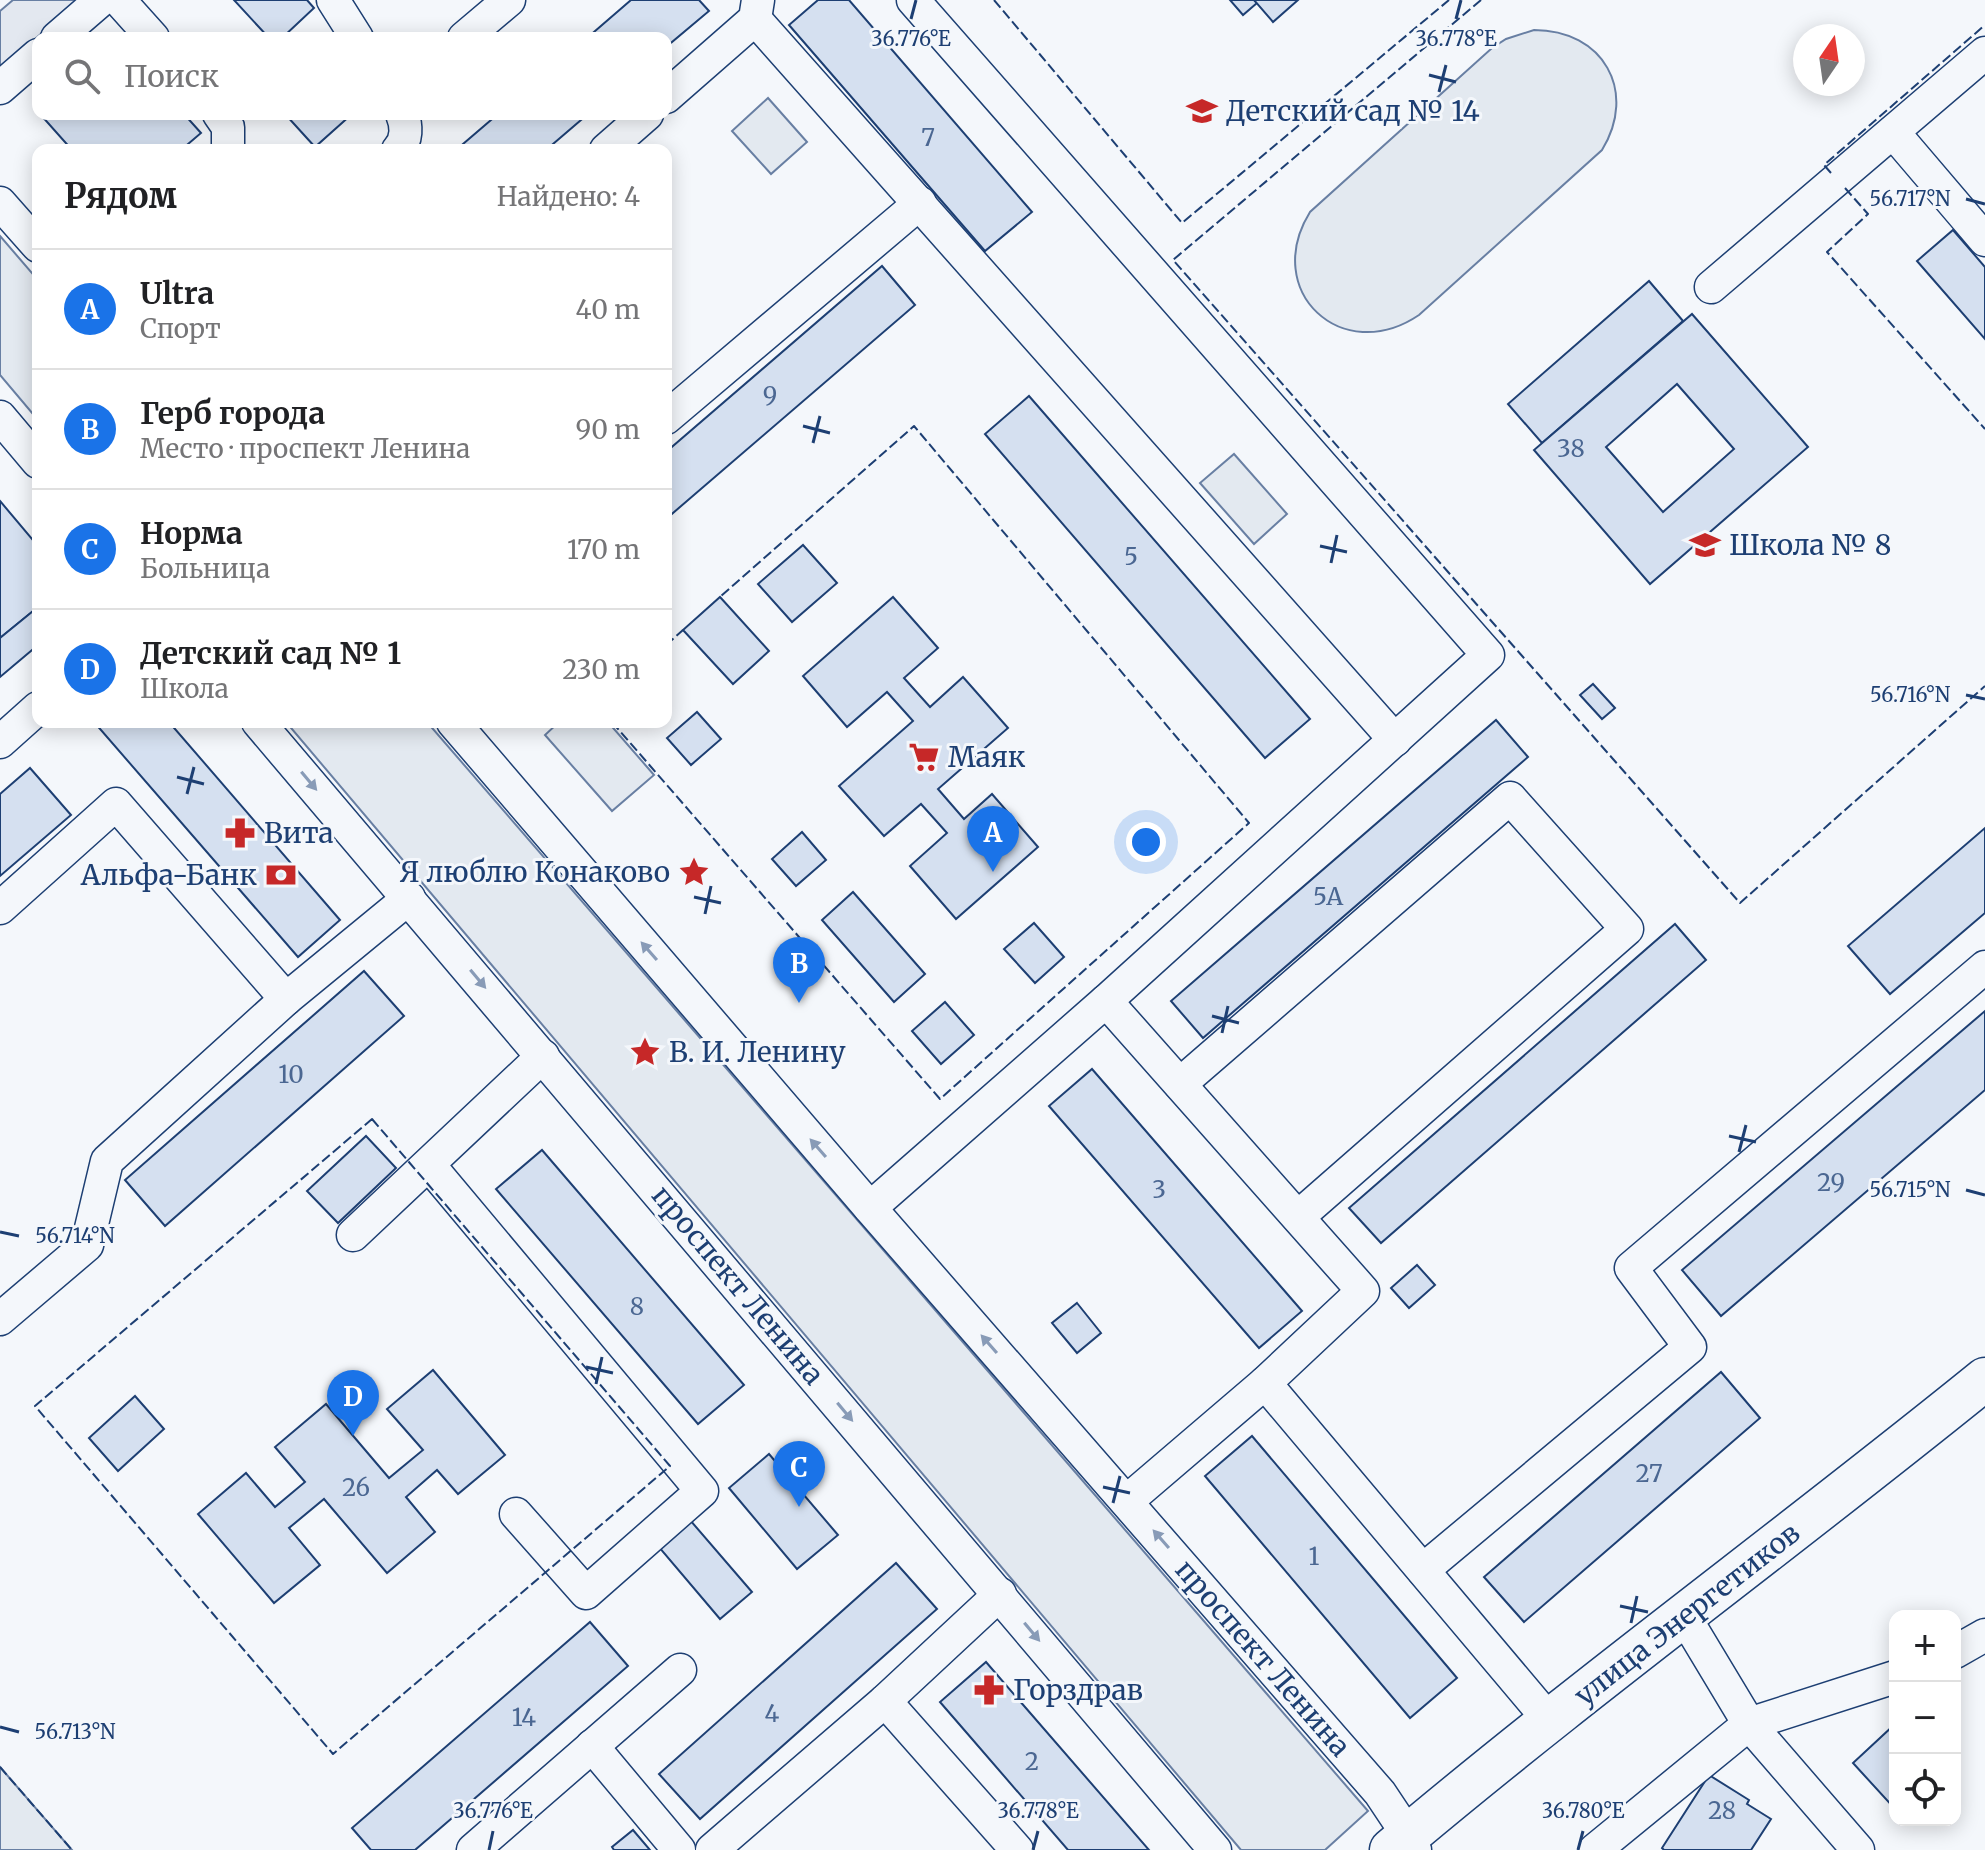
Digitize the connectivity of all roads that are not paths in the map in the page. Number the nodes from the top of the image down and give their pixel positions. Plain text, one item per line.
1 (119, 0) edge
2 (333, 0) edge
3 (509, 0) edge
4 (913, 0) edge
5 (757, 10) edge
6 (148, 32) edge
7 (353, 32) edge
8 (471, 32) edge
9 (1985, 53) edge
10 (32, 60) edge
11 (0, 88) edge
12 (672, 91) edge
13 (223, 120) edge
14 (404, 120) edge
15 (640, 120) edge
16 (1893, 132) junction
17 (228, 144) edge
18 (402, 144) edge
19 (613, 144) edge
20 (0, 203) edge
21 (920, 203) junction
22 (1980, 224) edge
23 (32, 239) edge
24 (1711, 287) dead end
25 (672, 413) edge
26 (0, 417) edge
27 (32, 455) edge
28 (32, 713) edge
29 (263, 728) edge
30 (469, 728) edge
31 (1395, 740) junction
32 (0, 742) edge
33 (409, 898) junction
34 (0, 908) edge
35 (1985, 967) edge
36 (286, 999) junction
37 (1106, 1001) junction
38 (543, 1056) junction
39 (1180, 1084) junction
40 (429, 1165) junction
41 (870, 1208) junction
42 (1298, 1217) junction
43 (353, 1235) dead end
44 (0, 1319) edge
45 (1985, 1379) edge
46 (1265, 1383) junction
47 (1127, 1501) junction
48 (516, 1514) dead end
49 (1423, 1570) junction
50 (1000, 1594) junction
51 (1684, 1616) junction
52 (1985, 1635) edge
53 (1961, 1649) edge
54 (680, 1670) dead end
55 (1889, 1679) edge
56 (885, 1701) junction
57 (1549, 1720) junction
58 (1749, 1724) junction
59 (592, 1746) junction
60 (1405, 1845) edge
61 (473, 1850) edge
62 (679, 1850) edge
63 (712, 1850) edge
64 (1017, 1850) edge
65 (1215, 1850) edge
66 (1595, 1850) edge
67 (1858, 1850) edge

1 - 6 street
2 - 7 street
3 - 8 street
4 - 31 street
5 - 12 street
5 - 21 street
9 - 16 street
10 - 11 street
13 - 17 street
14 - 18 street
15 - 19 street
16 - 22 street
16 - 24 street
20 - 23 street
21 - 25 street
21 - 31 street
26 - 27 street
28 - 32 street
29 -> 33 street, проспект Ленина
41 -> 30 street, проспект Ленина
31 - 37 street
33 - 36 street
33 -> 38 street, проспект Ленина
34 - 36 street
35 - 49 street
36 - 44 street
37 - 39 street
37 - 41 street
38 - 40 street
38 -> 50 street, проспект Ленина
39 - 42 street
39 - 42 street
40 - 43 street
40 - 48 street
47 -> 41 street, проспект Ленина
42 - 46 street
45 - 51 main road, улица Энергетиков
46 - 47 street
46 - 49 street
60 -> 47 street, проспект Ленина
49 - 57 street
50 - 56 street
50 -> 65 street, проспект Ленина
51 - 57 main road, улица Энергетиков
51 - 58 street
52 - 53 street
54 - 59 street
55 - 58 street
56 - 63 street
56 - 64 street
57 - 60 main road, улица Энергетиков
58 - 66 street
58 - 67 street
59 - 61 street
59 - 62 street

